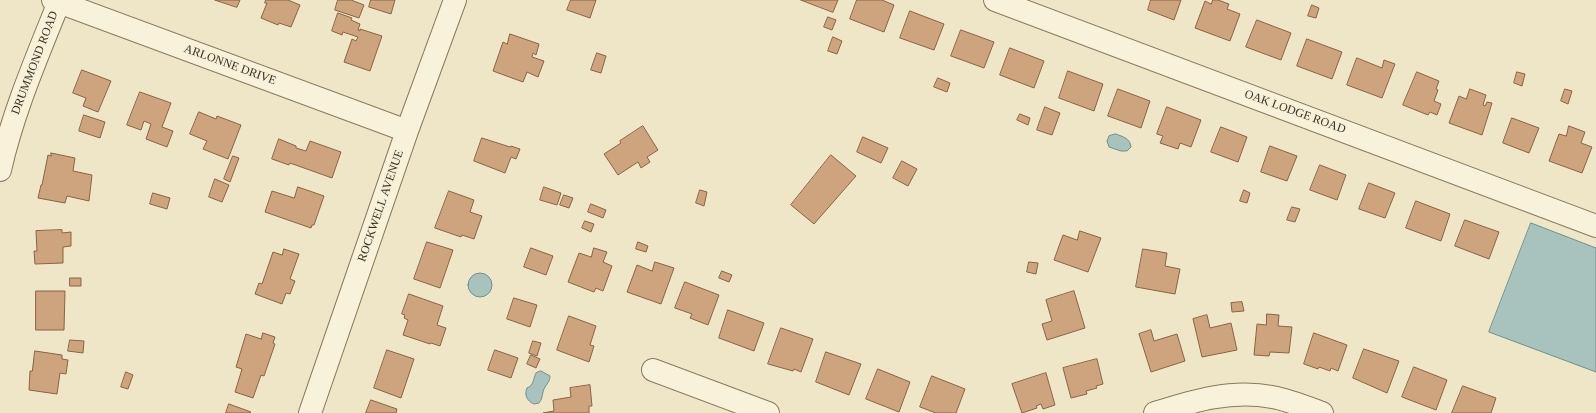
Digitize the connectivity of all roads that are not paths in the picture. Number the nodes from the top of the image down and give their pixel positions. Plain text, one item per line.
1 (455, 0) edge
2 (994, 0) edge
3 (56, 1) edge
4 (407, 130) junction
5 (0, 170) edge
6 (1596, 226) edge
7 (653, 370) dead end
8 (310, 413) edge
9 (768, 413) edge
10 (1155, 413) edge
11 (1322, 413) edge

1 - 4 street, ROCKWELL AVENUE
2 - 6 street, OAK LODGE ROAD
3 - 4 street, ARLONNE DRIVE
3 - 5 street, DRUMMOND ROAD
4 - 8 street, ROCKWELL AVENUE
7 - 9 street
10 - 11 street

